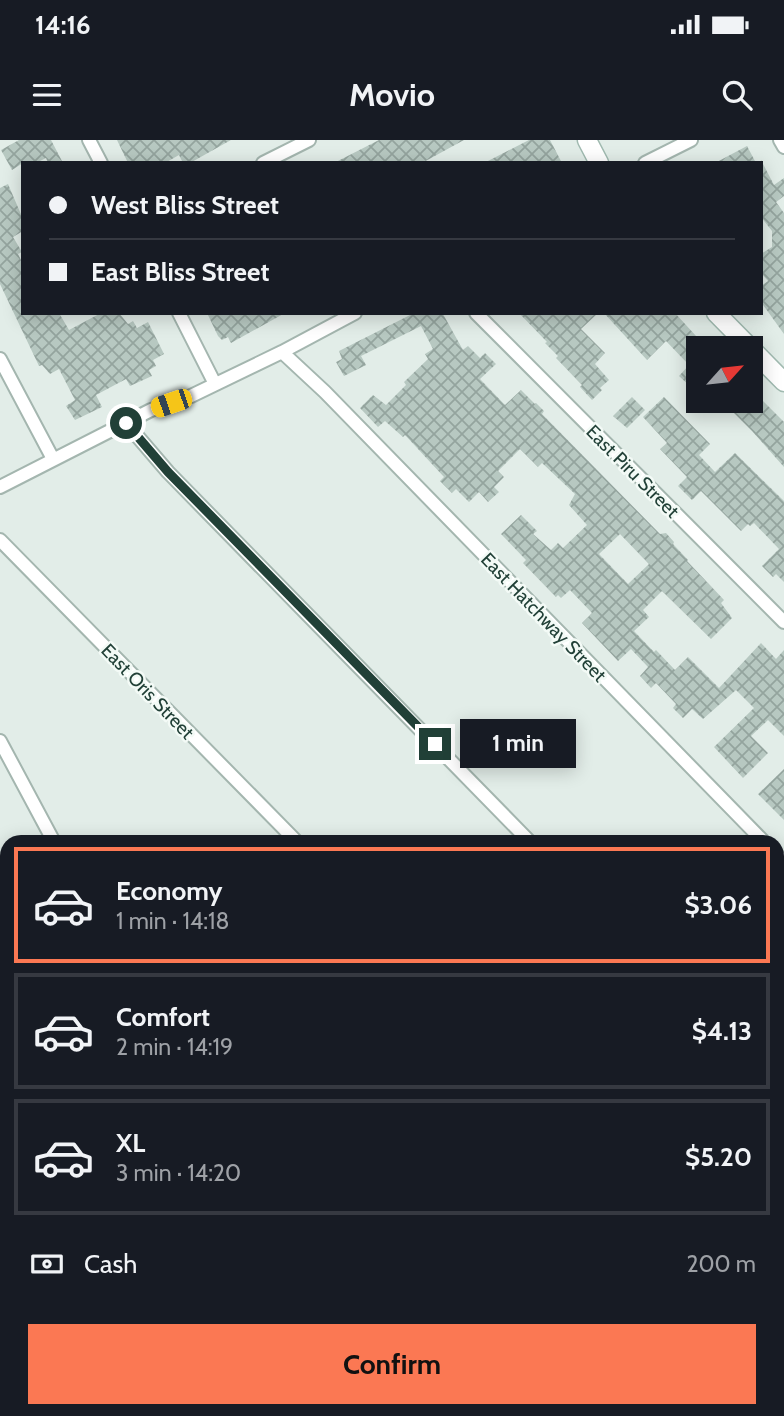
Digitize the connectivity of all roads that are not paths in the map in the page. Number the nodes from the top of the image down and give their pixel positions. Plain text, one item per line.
1 (89, 140) edge
2 (309, 140) edge
3 (587, 140) edge
4 (691, 140) edge
5 (780, 140) edge
6 (784, 147) edge
7 (100, 161) edge
8 (267, 161) edge
9 (598, 161) edge
10 (649, 161) edge
11 (180, 315) edge
12 (351, 315) edge
13 (718, 315) edge
14 (479, 316) edge
15 (282, 352) junction
16 (0, 359) edge
17 (784, 382) edge
18 (215, 384) junction
19 (126, 423) junction
20 (53, 459) junction
21 (0, 487) edge
22 (0, 540) edge
23 (784, 622) edge
24 (0, 741) edge
25 (50, 835) edge
26 (290, 835) edge
27 (523, 835) edge
28 (757, 835) edge

1 - 7 street
2 - 8 street
3 - 9 street
4 - 10 street
5 - 6 street
11 - 18 street
12 - 15 street
13 - 17 street
14 - 23 street, East Piru Street
15 - 18 street
15 - 28 street, East Hatchway Street
16 - 20 street
18 - 19 street
19 - 20 street
19 - 27 street
20 - 21 street
22 - 26 street, East Oris Street
24 - 25 street

